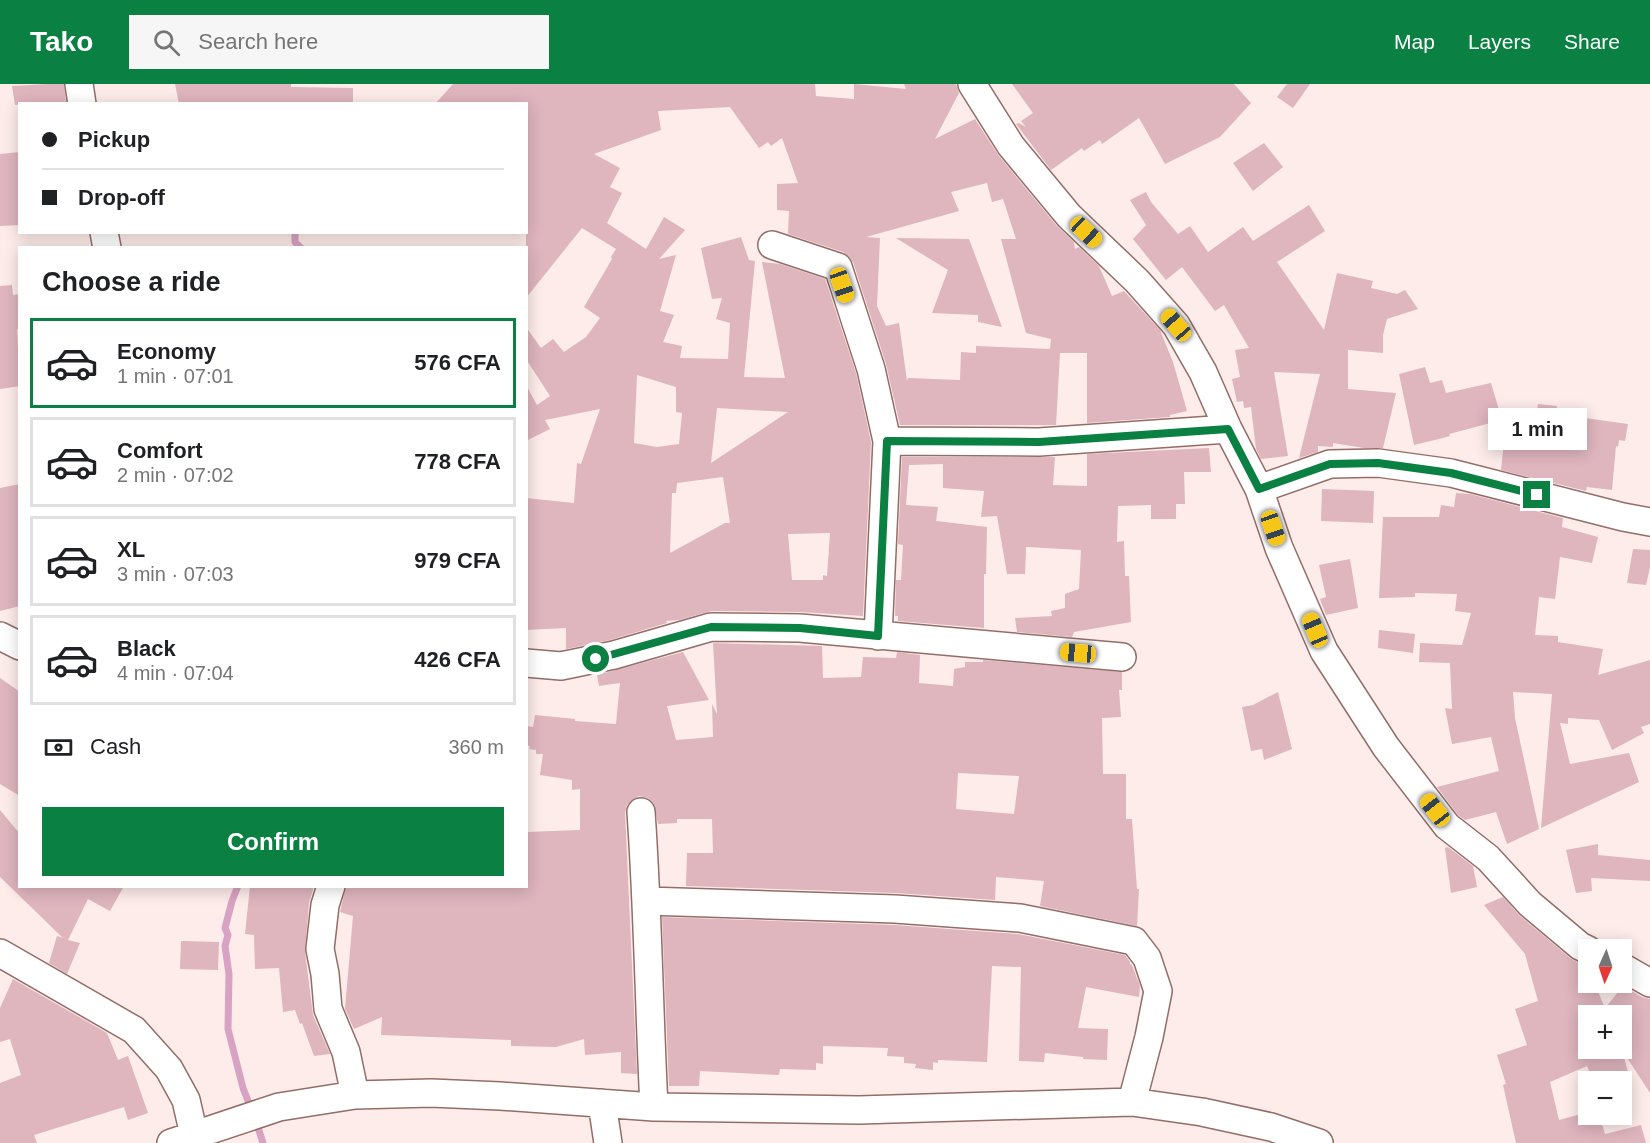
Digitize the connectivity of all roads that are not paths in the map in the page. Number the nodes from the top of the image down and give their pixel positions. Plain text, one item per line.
1 (79, 84) edge
2 (972, 84) edge
3 (82, 102) edge
4 (772, 245) dead end
5 (1228, 429) junction
6 (887, 441) junction
7 (1259, 489) junction
8 (1650, 522) edge
9 (0, 636) edge
10 (878, 636) junction
11 (18, 645) edge
12 (1122, 657) dead end
13 (528, 663) edge
14 (641, 812) dead end
15 (330, 888) edge
16 (647, 901) junction
17 (1578, 944) edge
18 (0, 953) edge
19 (1632, 973) edge
20 (1650, 983) edge
21 (355, 1095) junction
22 (1132, 1102) junction
23 (602, 1103) junction
24 (654, 1107) junction
25 (1268, 1135) edge
26 (182, 1139) edge
27 (608, 1143) edge
28 (1319, 1143) edge

1 - 3 street
2 - 5 street
4 - 6 street
5 - 6 street
5 - 7 street
6 - 10 street
7 - 8 street
7 - 17 street
9 - 11 street
10 - 12 street
10 - 13 street
14 - 16 street
15 - 21 street
16 - 22 street
16 - 24 street
18 - 26 street
19 - 20 street
21 - 23 street
21 - 26 street
22 - 24 street
22 - 25 street
23 - 24 street
23 - 27 street
25 - 28 street

